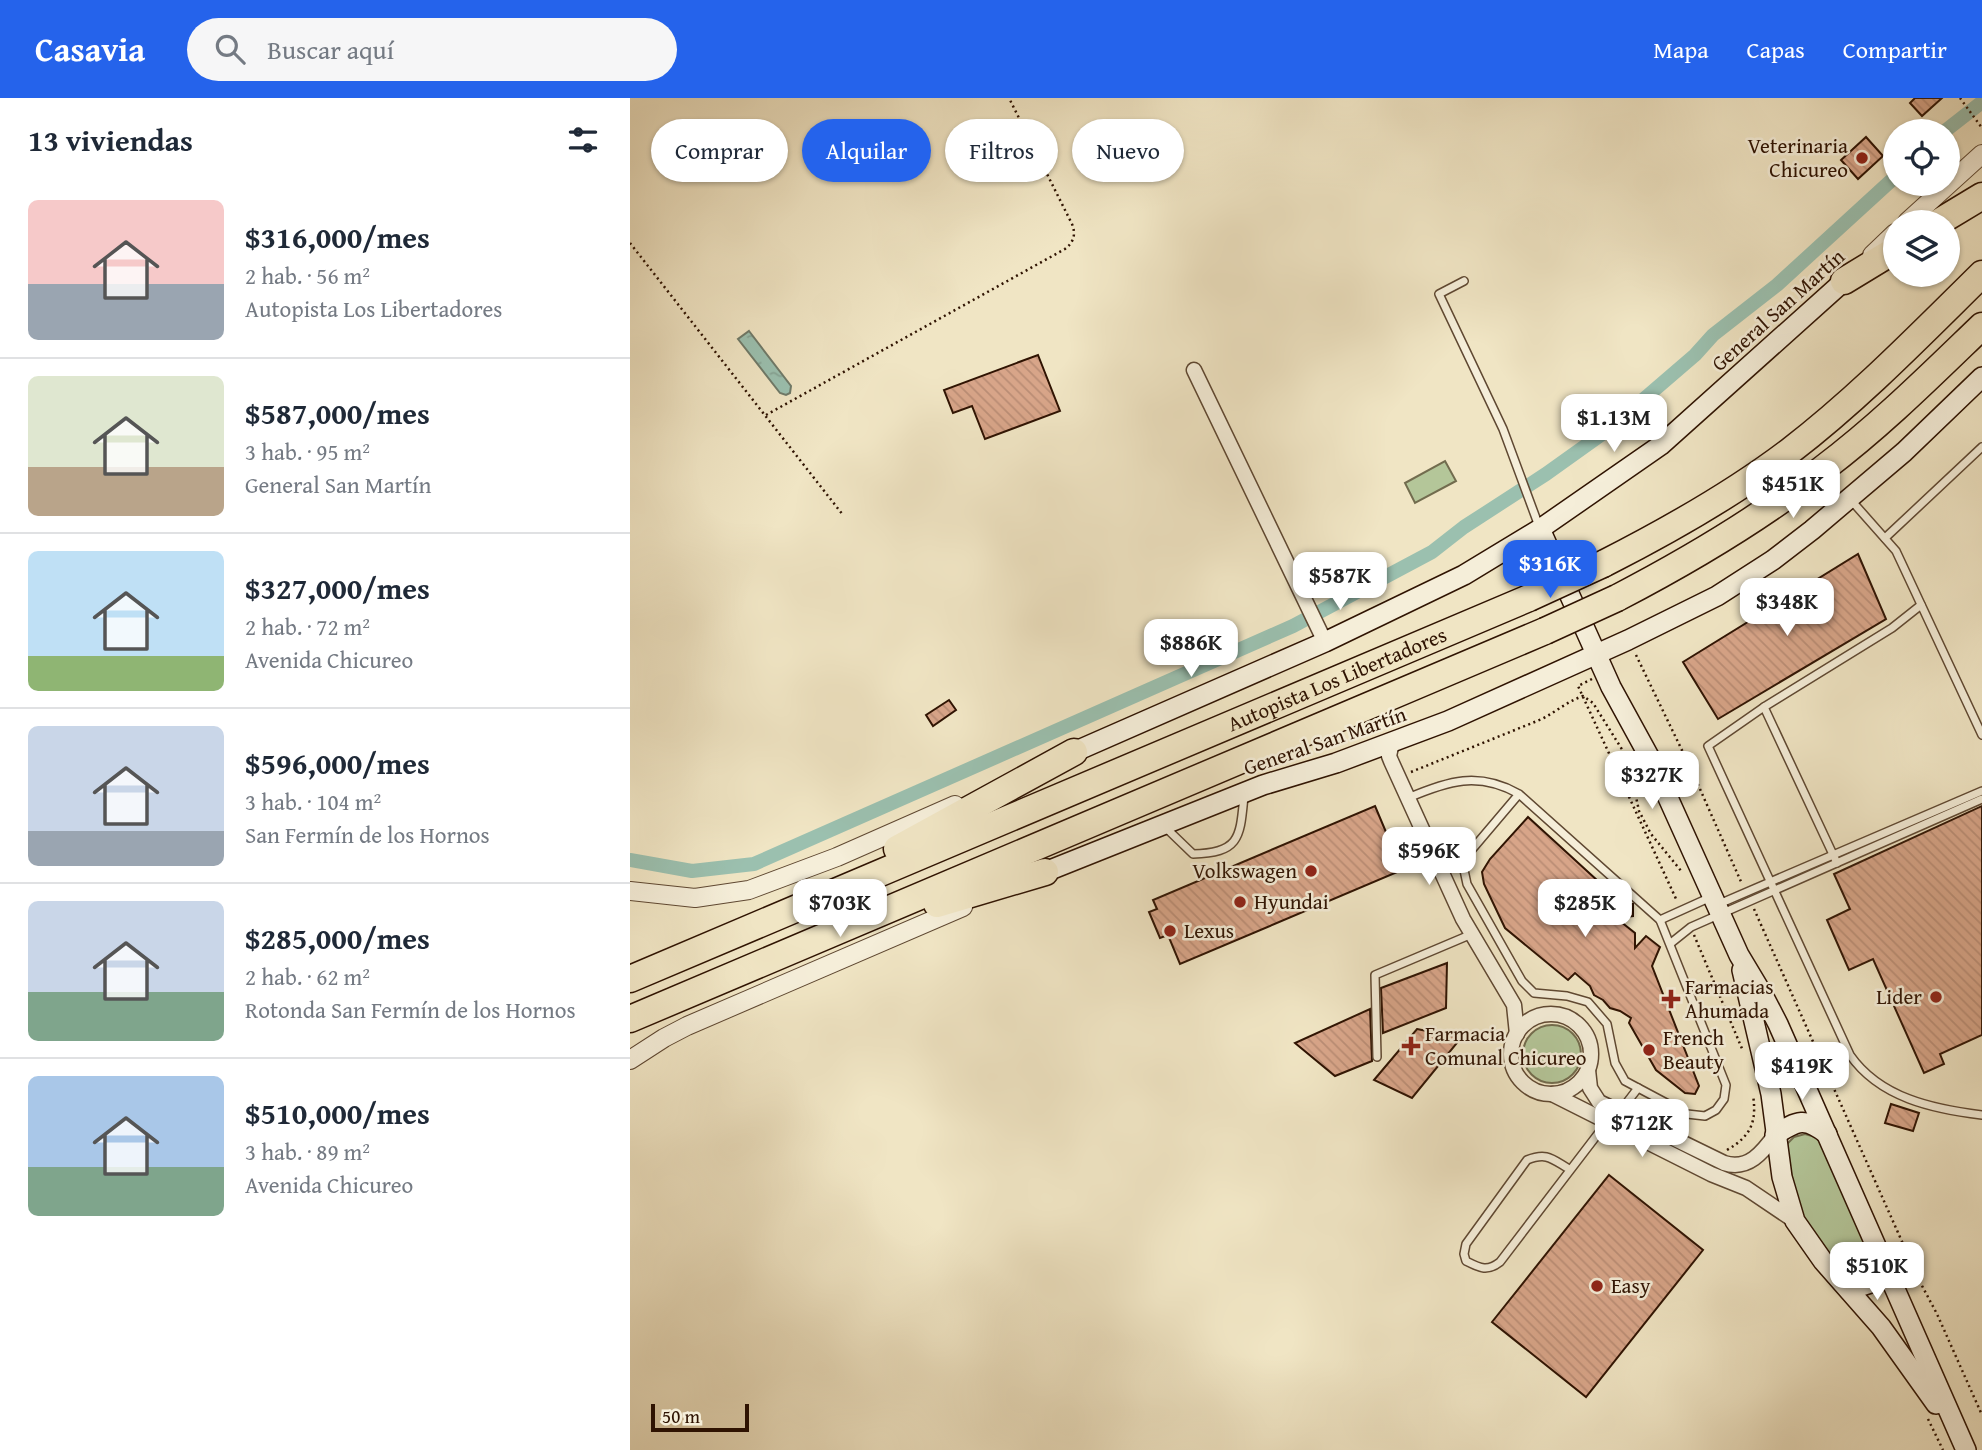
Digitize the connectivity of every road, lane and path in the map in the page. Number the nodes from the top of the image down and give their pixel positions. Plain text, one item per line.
1 (1009, 98) edge
2 (1960, 98) edge
3 (1982, 128) edge
4 (1982, 154) edge
5 (1982, 196) edge
6 (1920, 210) edge
7 (1959, 210) edge
8 (630, 243) edge
9 (1883, 244) edge
10 (1883, 257) edge
11 (1982, 274) edge
12 (1464, 281) dead end
13 (1844, 281) junction
14 (1982, 326) edge
15 (1194, 370) dead end
16 (1982, 377) edge
17 (766, 415) junction
18 (1982, 447) edge
19 (1849, 499) junction
20 (843, 515) dead end
21 (1540, 529) junction
22 (1885, 538) junction
23 (1921, 605) junction
24 (1628, 640) junction
25 (1325, 642) junction
26 (1597, 654) junction
27 (1763, 707) junction
28 (1982, 735) edge
29 (1385, 749) junction
30 (1074, 752) junction
31 (1982, 791) edge
32 (1245, 793) junction
33 (1519, 794) junction
34 (1408, 798) junction
35 (1982, 799) edge
36 (1162, 824) junction
37 (1834, 859) junction
38 (1045, 872) junction
39 (1770, 883) junction
40 (630, 891) edge
41 (1774, 891) junction
42 (1746, 893) junction
43 (1750, 901) junction
44 (807, 903) junction
45 (1716, 905) junction
46 (1660, 920) junction
47 (1472, 934) junction
48 (814, 939) junction
49 (1671, 943) junction
50 (1739, 956) junction
51 (630, 979) edge
52 (1510, 996) junction
53 (1544, 1015) junction
54 (630, 1019) edge
55 (1517, 1034) junction
56 (1377, 1057) dead end
57 (630, 1060) edge
58 (1588, 1070) junction
59 (1638, 1088) junction
60 (1552, 1094) junction
61 (1982, 1115) edge
62 (1611, 1116) junction
63 (1827, 1134) junction
64 (1776, 1135) junction
65 (1569, 1169) junction
66 (1796, 1221) junction
67 (1883, 1262) junction
68 (1842, 1281) junction
69 (1982, 1415) edge
70 (1965, 1446) edge

1 - 17 path
2 - 3 path
4 - 6 street
5 - 7 highway
8 - 17 path
9 - 13 street, General San Martín
10 - 13 highway
11 - 44 highway, Autopista Los Libertadores, bridge
12 - 21 lane
13 - 21 main road, General San Martín
14 - 48 highway, Autopista Los Libertadores, bridge
15 - 25 street
16 - 19 main road, General San Martín
17 - 20 path
18 - 22 lane
19 - 22 lane
19 - 24 main road, General San Martín
21 - 25 main road, General San Martín
21 - 26 main road
22 - 23 lane
23 - 27 lane
23 - 28 lane
24 - 26 main road, General San Martín
24 - 42 path
25 - 30 main road, General San Martín
26 - 29 main road, General San Martín
26 - 45 main road
27 - 37 lane
27 - 39 lane
29 - 32 main road, General San Martín
29 - 34 street
30 - 40 street, General San Martín
30 - 44 highway
31 - 37 lane
32 - 36 main road, General San Martín
32 - 36 lane
33 - 34 lane
33 - 46 lane
33 - 59 lane
34 - 47 street
35 - 37 lane
36 - 38 main road, General San Martín
37 - 39 lane
37 - 41 lane
38 - 48 highway
38 - 57 street, General San Martín
39 - 41 lane
39 - 42 lane
41 - 43 lane
41 - 61 lane
42 - 45 lane
43 - 45 lane
43 - 69 path
44 - 51 highway, Autopista Los Libertadores
45 - 46 lane
45 - 49 lane
45 - 50 main road
46 - 49 lane
47 - 52 street
47 - 56 lane
48 - 54 highway, Autopista Los Libertadores
49 - 59 lane
50 - 63 main road
50 - 64 main road
52 - 53 street
52 - 55 street
53 - 55 street
53 - 58 street
55 - 60 street
58 - 60 street
58 - 62 street
59 - 62 lane
60 - 62 street
62 - 64 street
62 - 65 lane
62 - 66 street
63 - 64 main road
63 - 67 main road
64 - 66 main road
65 - 65 lane
66 - 68 main road
67 - 68 main road
67 - 70 main road
68 - 70 main road

